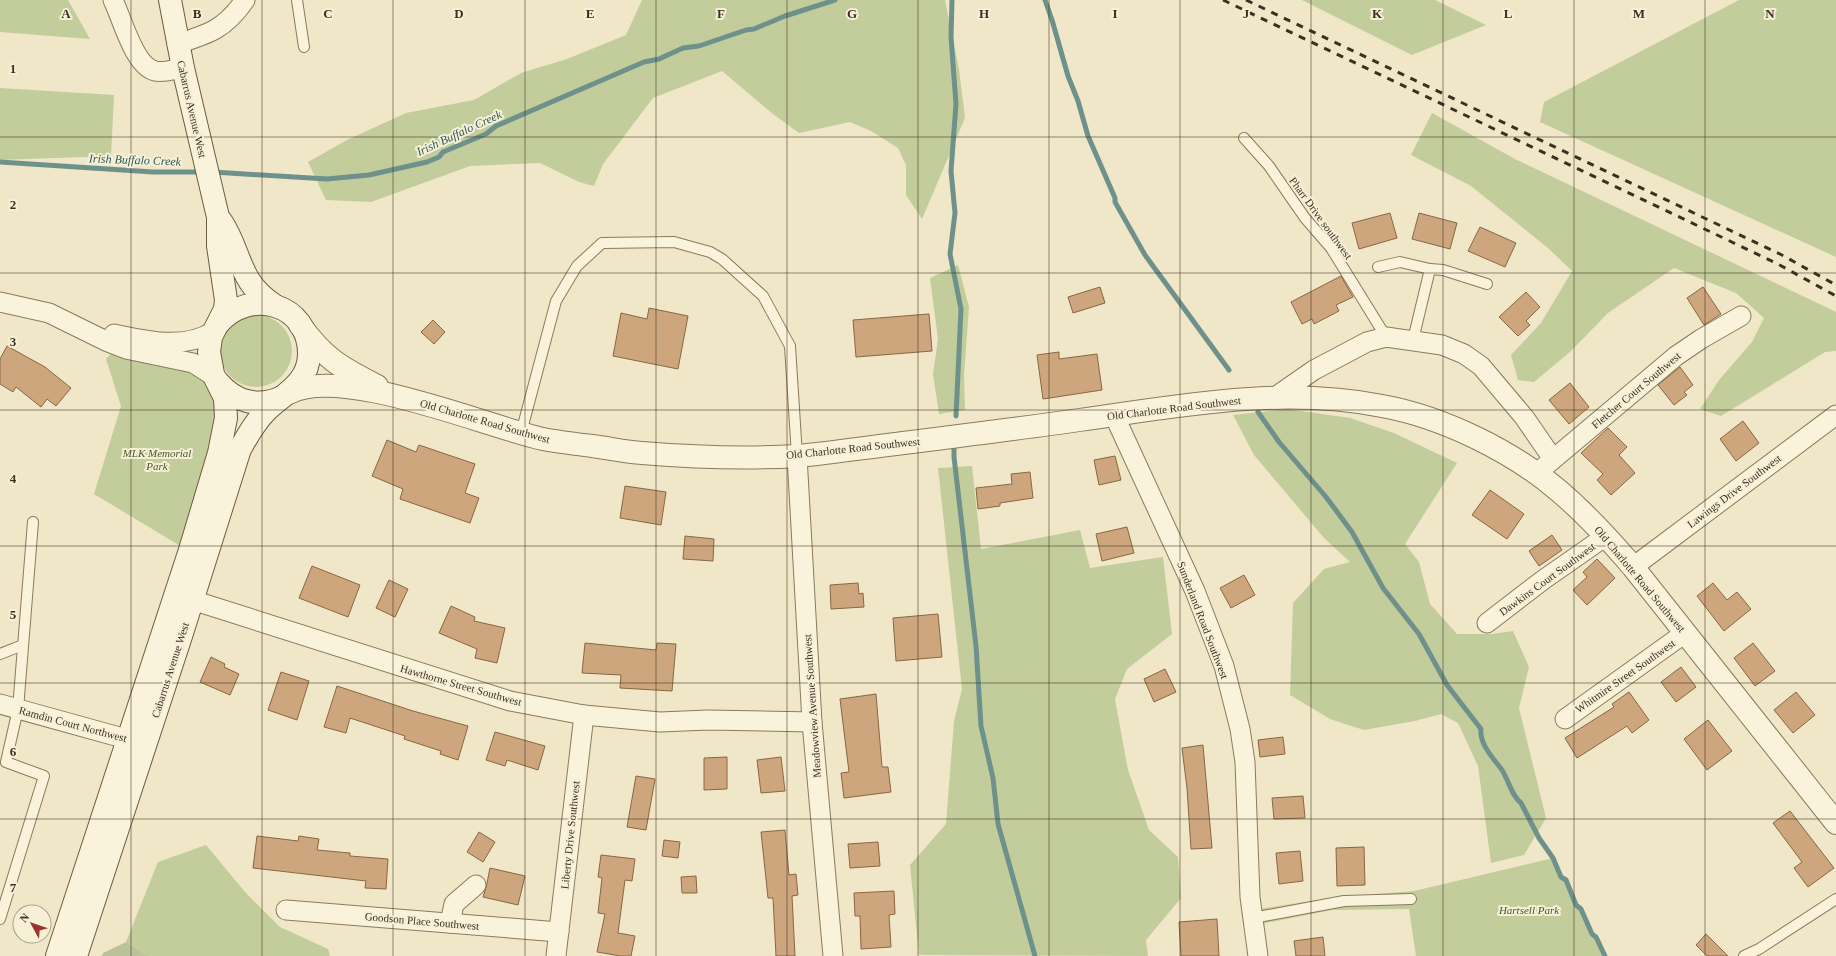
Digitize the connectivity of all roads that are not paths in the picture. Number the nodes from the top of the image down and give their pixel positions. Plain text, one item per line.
1 (113, 0) edge
2 (170, 0) edge
3 (245, 0) edge
4 (297, 0) edge
5 (177, 44) junction
6 (304, 47) dead end
7 (183, 68) junction
8 (1244, 138) dead end
9 (218, 217) junction
10 (1378, 267) dead end
11 (1430, 269) junction
12 (1488, 284) dead end
13 (0, 302) edge
14 (274, 305) junction
15 (1741, 316) dead end
16 (299, 323) junction
17 (216, 328) junction
18 (83, 329) junction
19 (1386, 337) junction
20 (1413, 340) junction
21 (217, 380) junction
22 (392, 394) junction
23 (286, 395) junction
24 (1275, 397) junction
25 (1114, 415) junction
26 (1836, 415) edge
27 (521, 433) junction
28 (797, 456) junction
29 (1553, 459) junction
30 (1537, 473) junction
31 (33, 522) dead end
32 (1606, 536) junction
33 (1633, 567) junction
34 (192, 600) junction
35 (1487, 623) dead end
36 (1686, 633) junction
37 (23, 645) junction
38 (0, 654) edge
39 (0, 704) edge
40 (18, 709) junction
41 (584, 715) junction
42 (1565, 719) dead end
43 (812, 722) junction
44 (137, 742) junction
45 (1836, 823) edge
46 (476, 885) dead end
47 (1411, 899) dead end
48 (1836, 899) edge
49 (286, 910) dead end
50 (1253, 918) junction
51 (0, 919) edge
52 (450, 923) junction
53 (559, 932) junction
54 (57, 956) edge
55 (76, 956) edge
56 (556, 956) edge
57 (834, 956) edge
58 (1258, 956) edge
59 (1744, 956) edge

1 - 7 street
2 - 5 main road, Cabarrus Avenue West
3 - 5 street
4 - 6 lane
5 - 7 main road, Cabarrus Avenue West
7 - 9 main road, Cabarrus Avenue West
8 - 19 lane, Pharr Drive southwest
9 - 14 main road, Cabarrus Avenue West
9 - 17 main road, Cabarrus Avenue West
10 - 11 lane
11 - 12 lane
11 - 20 lane
13 - 18 street
14 - 16 main road, Cabarrus Avenue West
14 - 17 main road, Cabarrus Avenue West
15 - 29 street, Fletcher Court Southwest
16 - 22 main road, Old Charlotte Road Southwest
16 - 23 main road, Cabarrus Avenue West
17 - 18 street
17 - 21 main road, Cabarrus Avenue West
18 - 21 street
19 - 20 street
19 - 24 street
20 - 29 street
21 - 23 main road
21 - 44 main road, Cabarrus Avenue West
22 - 23 main road, Old Charlotte Road Southwest
22 - 27 main road, Old Charlotte Road Southwest
23 - 34 main road, Cabarrus Avenue West
24 - 25 main road, Old Charlotte Road Southwest
24 - 30 main road, Old Charlotte Road Southwest
25 - 28 main road, Old Charlotte Road Southwest
25 - 50 street, Sunderland Road Southwest
26 - 33 street, Lawings Drive Southwest
27 - 28 main road, Old Charlotte Road Southwest
27 - 28 lane
28 - 43 street, Meadowview Avenue Southwest
29 - 30 street, Fletcher Court Southwest
30 - 32 main road, Old Charlotte Road Southwest
31 - 37 lane
32 - 33 main road, Old Charlotte Road Southwest
32 - 35 street, Dawkins Court Southwest
33 - 36 main road, Old Charlotte Road Southwest
34 - 41 street, Hawthorne Street Southwest
34 - 44 main road, Cabarrus Avenue West
36 - 42 street, Whitmire Street Southwest
36 - 45 main road, Old Charlotte Road Southwest
37 - 38 lane
37 - 40 lane
39 - 40 street, Ramdin Court Northwest
40 - 44 street, Ramdin Court Northwest
40 - 51 lane
41 - 43 street, Hawthorne Street Southwest
41 - 53 street, Liberty Drive Southwest
43 - 57 street, Meadowview Avenue Southwest
44 - 54 main road, Cabarrus Avenue West
44 - 55 main road, Cabarrus Avenue West
46 - 52 street
47 - 50 lane
48 - 59 lane
49 - 52 street, Goodson Place Southwest
50 - 58 street, Sunderland Road Southwest
52 - 53 street, Goodson Place Southwest
53 - 56 street, Liberty Drive Southwest

